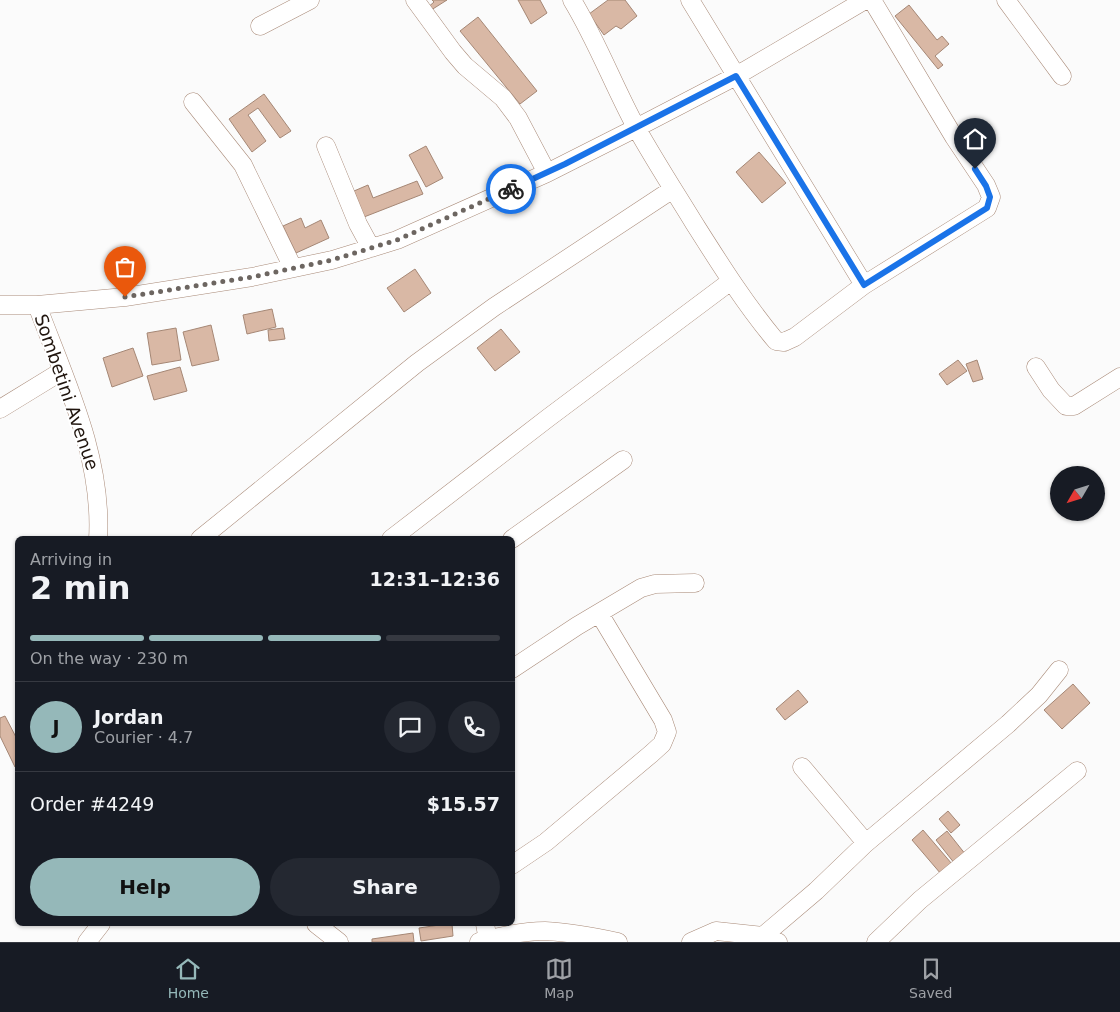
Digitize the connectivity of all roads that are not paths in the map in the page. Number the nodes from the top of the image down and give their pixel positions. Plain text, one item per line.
1 (310, 0) edge
2 (415, 0) edge
3 (572, 0) edge
4 (690, 0) edge
5 (872, 0) edge
6 (1006, 0) edge
7 (853, 2) edge
8 (260, 26) dead end
9 (736, 76) junction
10 (1062, 76) dead end
11 (193, 102) dead end
12 (636, 128) junction
13 (326, 146) dead end
14 (547, 173) junction
15 (673, 189) junction
16 (371, 248) junction
17 (293, 268) junction
18 (731, 281) junction
19 (864, 285) junction
20 (0, 306) edge
21 (37, 306) junction
22 (1036, 366) dead end
23 (62, 371) junction
24 (1120, 378) edge
25 (0, 409) edge
26 (623, 460) dead end
27 (98, 536) edge
28 (204, 536) edge
29 (395, 536) edge
30 (515, 537) edge
31 (695, 583) dead end
32 (599, 613) junction
33 (515, 667) edge
34 (1059, 670) dead end
35 (802, 767) dead end
36 (1077, 771) dead end
37 (866, 843) junction
38 (515, 863) edge
39 (99, 926) edge
40 (319, 926) edge
41 (484, 935) edge
42 (771, 939) edge
43 (87, 942) edge
44 (339, 942) edge
45 (618, 942) edge
46 (691, 942) edge
47 (876, 942) edge

1 - 8 street
2 - 14 street
3 - 12 street
4 - 9 street
5 - 19 street
6 - 10 street
7 - 9 street, Sombetini Avenue
9 - 12 street, Sombetini Avenue
9 - 19 street
11 - 17 street
12 - 14 street, Sombetini Avenue
12 - 15 street
13 - 16 street
14 - 16 street, Sombetini Avenue
15 - 18 street
15 - 28 street
16 - 17 street, Sombetini Avenue
17 - 21 street, Sombetini Avenue
18 - 19 street
18 - 29 street
20 - 21 street, Sombetini Avenue
21 - 23 street, Sombetini Avenue
22 - 24 street
23 - 25 street
23 - 27 street, Sombetini Avenue
26 - 30 street
31 - 32 street
32 - 33 street
32 - 38 street
34 - 37 street
35 - 37 street
36 - 47 street
37 - 42 street
39 - 43 street
40 - 44 street
41 - 45 street
42 - 46 street

